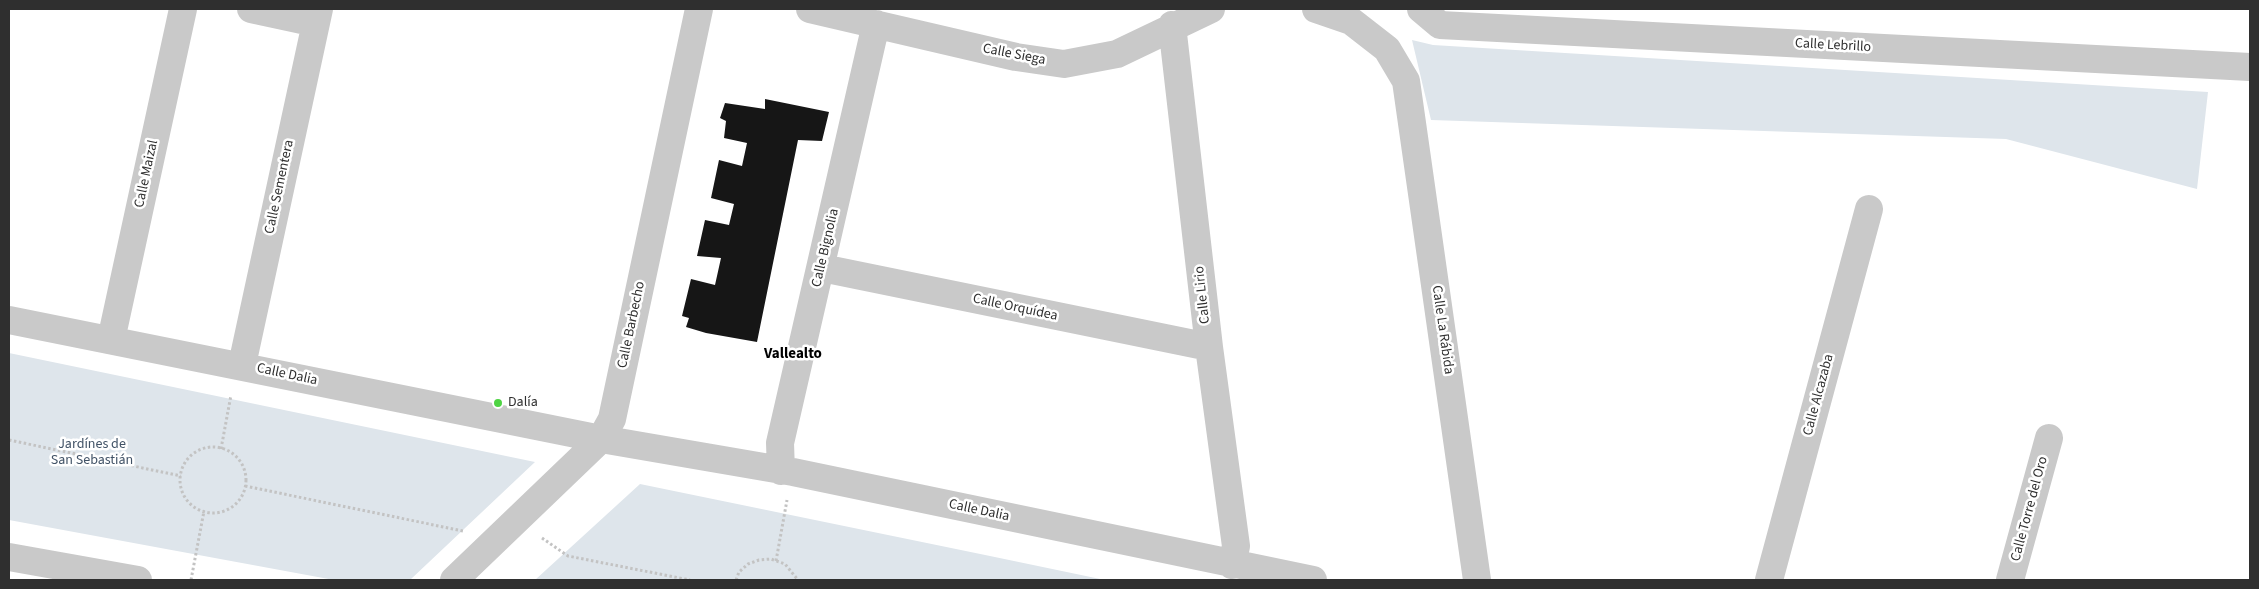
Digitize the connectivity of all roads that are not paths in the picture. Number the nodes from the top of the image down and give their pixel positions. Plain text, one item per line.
1 (183, 9) edge
2 (251, 9) edge
3 (699, 9) edge
4 (810, 9) edge
5 (1211, 9) edge
6 (1316, 9) edge
7 (1421, 9) edge
8 (317, 16) edge
9 (876, 24) junction
10 (1172, 25) junction
11 (2250, 67) edge
12 (1869, 209) dead end
13 (822, 268) junction
14 (9, 320) edge
15 (111, 340) junction
16 (1209, 347) junction
17 (239, 365) junction
18 (2049, 438) dead end
19 (601, 439) junction
20 (781, 471) junction
21 (9, 558) edge
22 (1232, 565) junction
23 (138, 580) edge
24 (454, 580) edge
25 (1313, 580) edge
26 (1477, 580) edge
27 (1769, 580) edge
28 (2010, 580) edge

1 - 15 street, Calle Maizal
2 - 8 street
3 - 19 street, Calle Barbecho
4 - 9 street, Calle Siega
5 - 10 street, Calle Siega
6 - 26 street, Calle La Rábida
7 - 11 street, Calle Lebrillo
8 - 17 street, Calle Sementera
9 - 10 street, Calle Siega
9 - 13 street, Calle Bignolia
10 - 16 street, Calle Lirio
12 - 27 street, Calle Alcazaba
13 - 16 street, Calle Orquídea
13 - 20 street, Calle Bignolia
14 - 15 street, Calle Dalia
15 - 17 street, Calle Dalia
16 - 22 street, Calle Lirio
17 - 19 street, Calle Dalia
18 - 28 street, Calle Torre del Oro
19 - 20 street, Calle Dalia
19 - 24 street, Calle Barbecho
20 - 22 street, Calle Dalia
21 - 23 street
22 - 25 street, Calle Dalia

